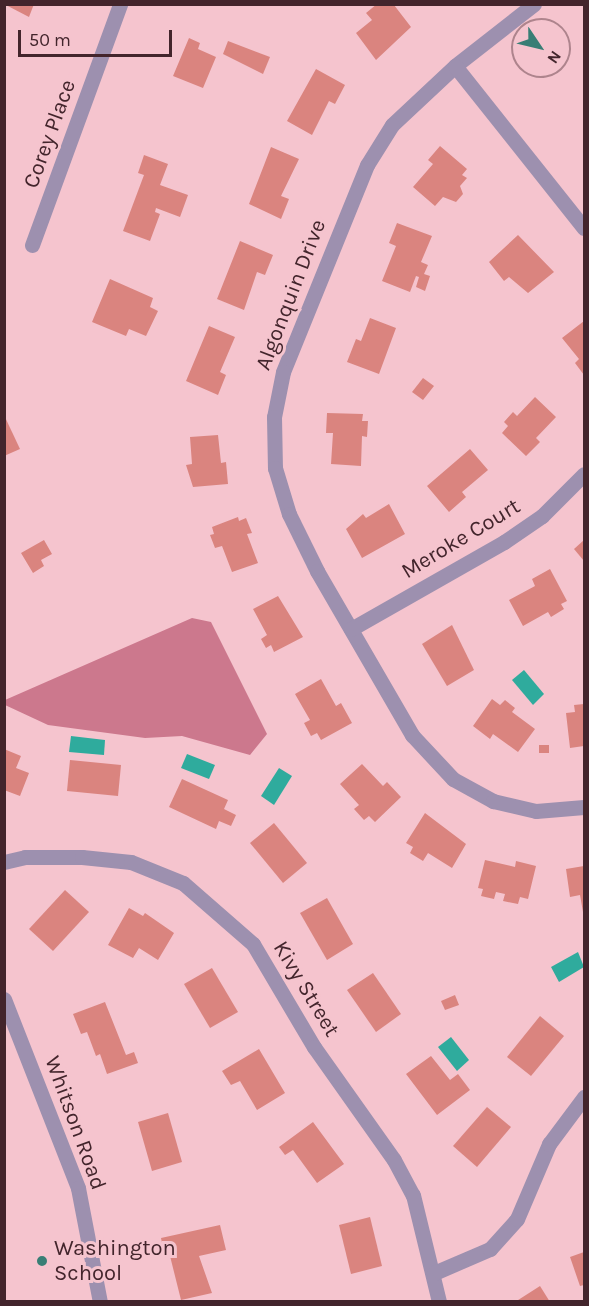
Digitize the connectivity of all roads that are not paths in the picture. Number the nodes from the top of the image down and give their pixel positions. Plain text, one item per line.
1 (120, 4) edge
2 (534, 4) edge
3 (455, 66) junction
4 (585, 228) edge
5 (32, 245) dead end
6 (585, 474) edge
7 (351, 629) junction
8 (585, 807) edge
9 (4, 862) edge
10 (4, 999) edge
11 (585, 1097) edge
12 (434, 1273) junction
13 (100, 1302) edge
14 (439, 1302) edge

1 - 5 street, Corey Place
2 - 3 street, Algonquin Drive
3 - 4 street
3 - 7 street, Algonquin Drive
6 - 7 street, Meroke Court
7 - 8 street, Algonquin Drive
9 - 12 street, Kivy Street
10 - 13 street, Whitson Road
11 - 12 street
12 - 14 street, Kivy Street

